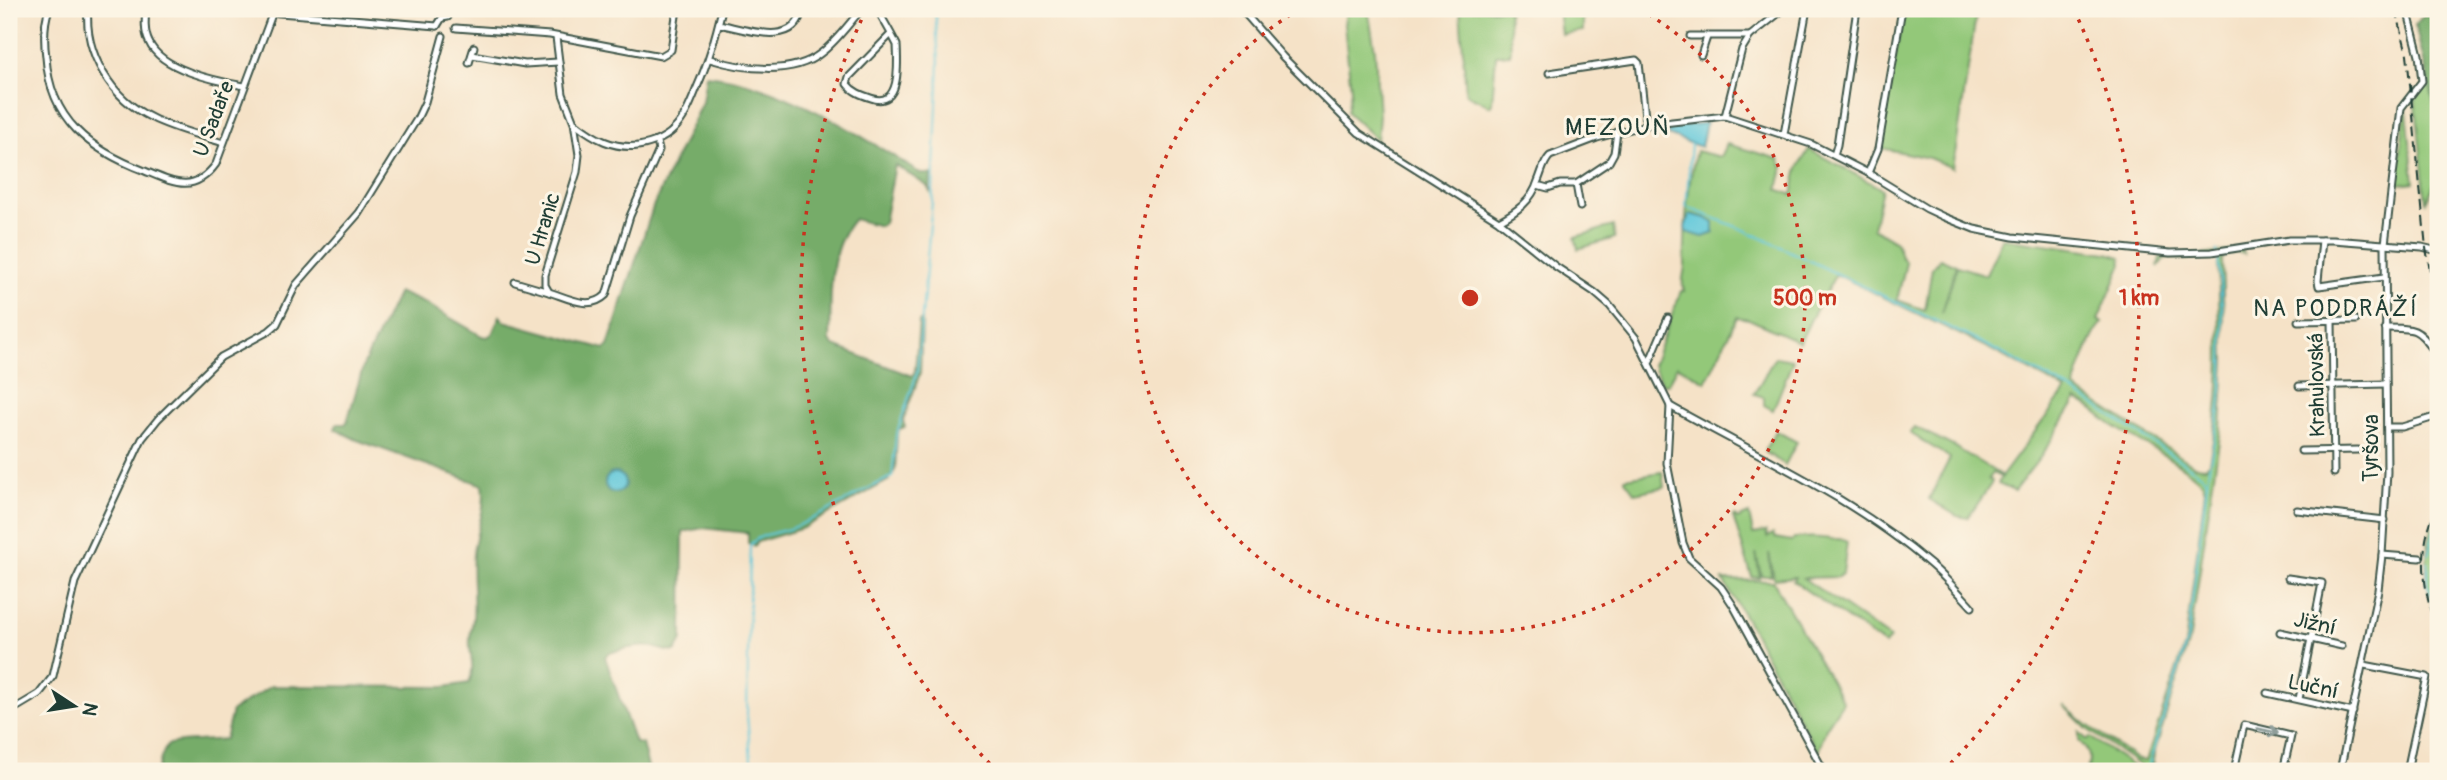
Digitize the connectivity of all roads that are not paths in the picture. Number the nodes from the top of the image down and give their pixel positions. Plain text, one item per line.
1 (49, 9) edge
2 (88, 9) edge
3 (145, 9) edge
4 (232, 9) edge
5 (450, 9) edge
6 (677, 9) edge
7 (722, 9) edge
8 (802, 9) edge
9 (862, 9) edge
10 (877, 9) edge
11 (1241, 9) edge
12 (1772, 9) edge
13 (1784, 9) edge
14 (1807, 9) edge
15 (1857, 9) edge
16 (1902, 9) edge
17 (2407, 9) edge
18 (274, 10) edge
19 (1773, 16) junction
20 (448, 17) junction
21 (719, 24) junction
22 (437, 26) junction
23 (456, 28) junction
24 (891, 34) junction
25 (443, 36) junction
26 (1690, 36) dead end
27 (1750, 36) junction
28 (556, 37) junction
29 (1707, 37) junction
30 (474, 47) dead end
31 (472, 55) junction
32 (1701, 55) dead end
33 (710, 59) junction
34 (558, 62) junction
35 (469, 63) dead end
36 (1549, 73) dead end
37 (244, 86) junction
38 (1725, 117) junction
39 (574, 122) junction
40 (1646, 125) junction
41 (1618, 132) junction
42 (1784, 134) junction
43 (657, 142) junction
44 (223, 143) junction
45 (1833, 155) junction
46 (1868, 173) junction
47 (1576, 184) junction
48 (1537, 185) junction
49 (1580, 207) dead end
50 (1499, 221) junction
51 (2322, 240) junction
52 (2385, 244) junction
53 (2438, 251) edge
54 (2384, 277) junction
55 (516, 282) dead end
56 (549, 292) junction
57 (1668, 318) dead end
58 (2332, 320) junction
59 (2356, 320) dead end
60 (2298, 321) dead end
61 (2385, 328) junction
62 (2438, 356) edge
63 (1649, 363) junction
64 (2386, 384) junction
65 (2332, 385) junction
66 (2299, 386) dead end
67 (1670, 406) junction
68 (2438, 416) edge
69 (2387, 427) junction
70 (2333, 450) junction
71 (2358, 450) dead end
72 (2301, 451) dead end
73 (2334, 472) dead end
74 (2297, 510) dead end
75 (2385, 520) junction
76 (2382, 555) junction
77 (2420, 558) dead end
78 (2288, 578) dead end
79 (1972, 607) dead end
80 (2280, 632) dead end
81 (2312, 639) junction
82 (2342, 646) dead end
83 (2364, 665) junction
84 (2267, 693) dead end
85 (2299, 699) junction
86 (9, 712) edge
87 (2353, 712) junction
88 (1824, 771) edge
89 (2234, 771) edge
90 (2283, 771) edge
91 (2340, 771) edge
92 (2407, 771) edge

1 - 44 street, U Sadaře
2 - 44 street
3 - 37 street
4 - 18 street
5 - 20 street
6 - 28 street
7 - 21 street
8 - 21 street
9 - 33 street
10 - 24 street
11 - 50 street
12 - 19 street
13 - 19 street
14 - 42 street
15 - 45 street
16 - 46 street
17 - 52 street, Tyršova
18 - 22 street
18 - 37 street, U Sadaře
19 - 27 street
20 - 22 street
20 - 23 street
21 - 33 street
22 - 25 street
23 - 25 street
23 - 28 street
24 - 24 street
25 - 86 street
26 - 29 street
27 - 29 street
27 - 38 street
28 - 34 street, U Hranic
29 - 32 street
30 - 31 street
31 - 34 street
31 - 35 street
33 - 43 street
34 - 39 street, U Hranic
36 - 40 street
37 - 44 street, U Sadaře
38 - 40 street
38 - 42 street
39 - 43 street
39 - 56 street, U Hranic
40 - 41 street
41 - 47 street
41 - 48 street
42 - 45 street
43 - 56 street, U Hranic
45 - 46 street
46 - 51 street
47 - 48 street
47 - 49 street
48 - 50 street
50 - 63 street
51 - 52 street
51 - 54 street
52 - 53 street
52 - 54 street, Tyršova
54 - 61 street, Tyršova
55 - 56 street
57 - 63 street
58 - 59 street, Krahulovská
58 - 60 street, Krahulovská
58 - 65 street, Krahulovská
61 - 62 street
61 - 64 street, Tyršova
63 - 67 street
64 - 65 street
64 - 69 street, Tyršova
65 - 66 street
65 - 70 street, Krahulovská
67 - 79 street
67 - 88 street
68 - 69 street
69 - 75 street, Tyršova
70 - 71 street, Krahulovská
70 - 72 street, Krahulovská
70 - 73 street, Krahulovská
74 - 75 street
75 - 76 street, Tyršova
76 - 77 street
76 - 83 street, Tyršova
78 - 81 street
80 - 81 street, Jižní
81 - 82 street, Jižní
81 - 85 street
83 - 87 street, Tyršova
83 - 92 street
84 - 85 street, Luční
85 - 87 street, Luční
87 - 91 street, Tyršova
89 -> 90 street

